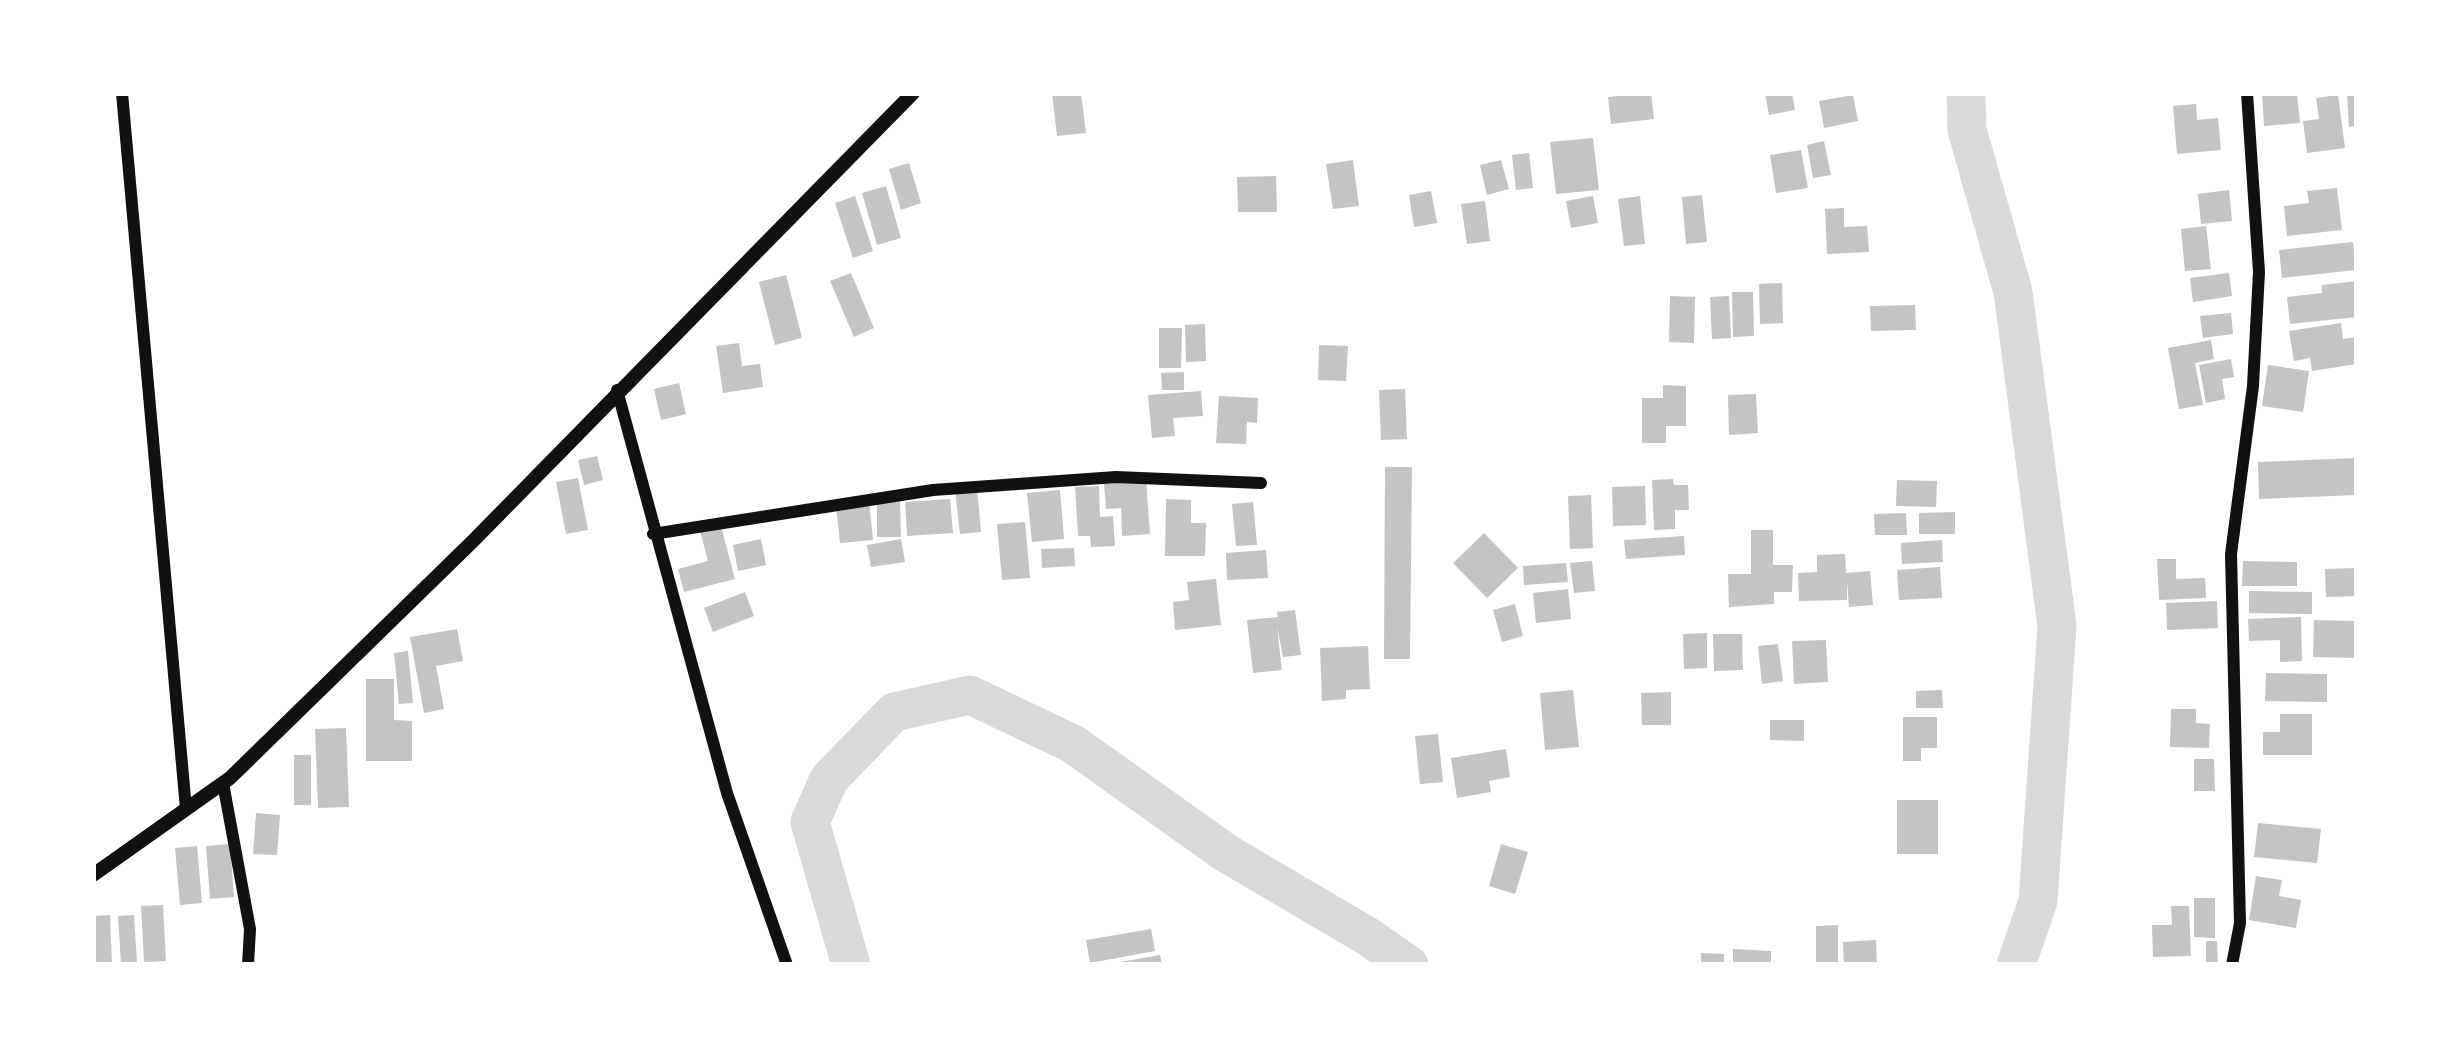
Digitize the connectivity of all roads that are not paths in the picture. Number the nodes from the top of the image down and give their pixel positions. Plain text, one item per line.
1 (122, 93) edge
2 (914, 93) edge
3 (2247, 93) edge
4 (617, 390) junction
5 (1261, 483) dead end
6 (653, 534) junction
7 (223, 783) junction
8 (186, 809) junction
9 (93, 875) edge
10 (248, 965) edge
11 (787, 965) edge
12 (2232, 965) edge

1 - 8 street
2 - 4 street
3 - 12 street
4 - 6 street
4 - 7 street
5 - 6 street
6 - 11 street
7 - 8 street
7 - 10 street
8 - 9 street

